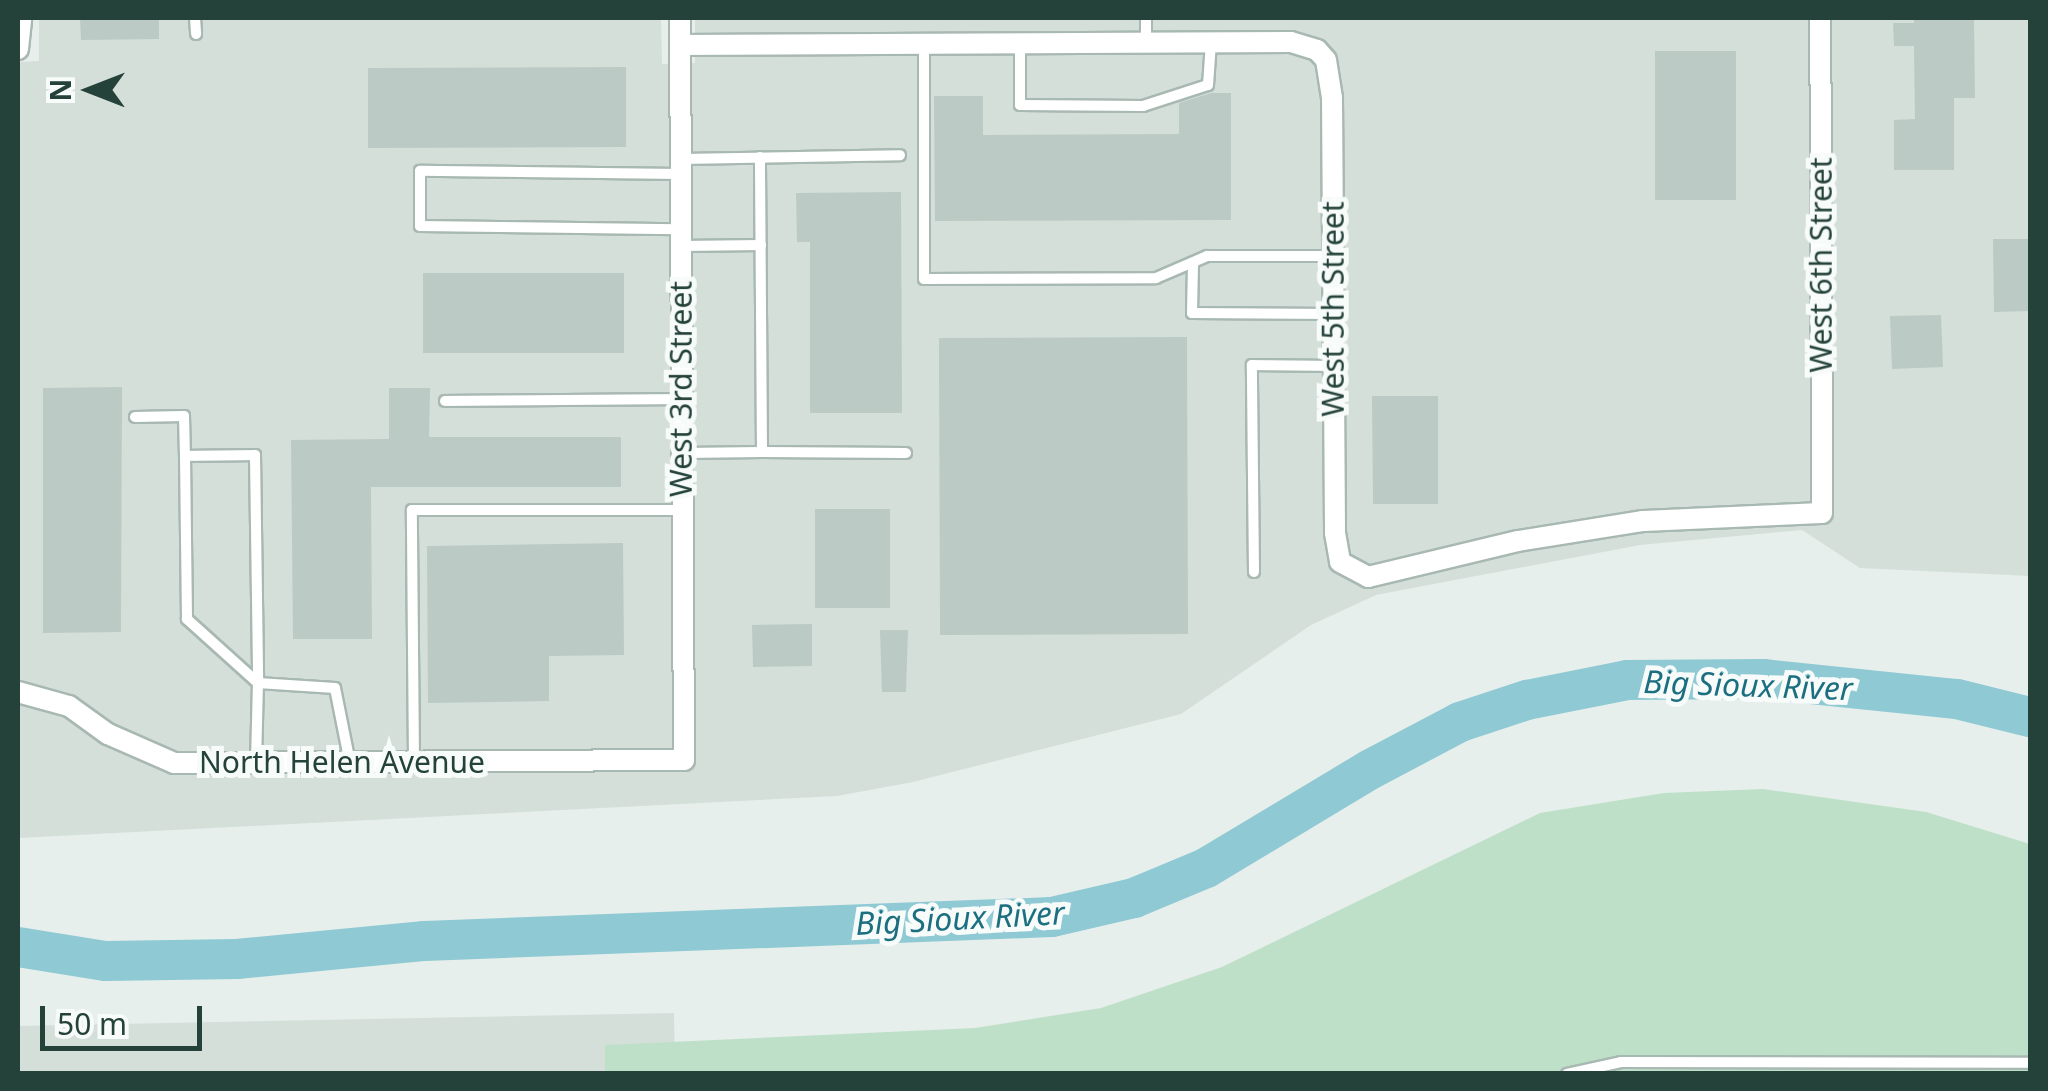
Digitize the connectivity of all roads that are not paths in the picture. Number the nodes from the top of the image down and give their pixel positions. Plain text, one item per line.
1 (21, 18) edge
2 (195, 18) edge
3 (680, 18) edge
4 (1146, 18) edge
5 (1820, 18) edge
6 (196, 34) dead end
7 (1146, 42) junction
8 (1212, 42) junction
9 (1020, 43) junction
10 (680, 44) junction
11 (924, 44) junction
12 (19, 48) edge
13 (900, 155) dead end
14 (760, 157) junction
15 (680, 167) junction
16 (680, 237) junction
17 (761, 245) junction
18 (1333, 256) junction
19 (1193, 264) junction
20 (1333, 314) junction
21 (1334, 366) junction
22 (682, 399) junction
23 (445, 401) dead end
24 (135, 417) dead end
25 (762, 452) junction
26 (682, 453) junction
27 (906, 453) dead end
28 (186, 456) junction
29 (682, 510) junction
30 (1347, 570) joint
31 (1254, 572) dead end
32 (258, 682) junction
33 (18, 692) edge
34 (684, 760) joint
35 (350, 762) junction
36 (414, 762) junction
37 (256, 764) junction
38 (1762, 1060) junction
39 (2030, 1064) edge
40 (1567, 1074) edge
41 (1762, 1074) edge

1 - 12 street
2 - 6 lane
3 - 10 street, West 3rd Street
4 - 7 lane
5 - 30 street, West 6th Street
7 - 8 street
7 - 9 street
8 - 9 lane
8 - 18 street, West 5th Street
9 - 11 street
10 - 11 street
10 - 15 street, West 3rd Street
11 - 19 lane
13 - 14 lane
14 - 15 lane
14 - 17 lane
15 - 16 street, West 3rd Street
15 - 16 lane
16 - 17 lane
16 - 22 street, West 3rd Street
17 - 25 lane
18 - 19 lane
18 - 20 street, West 5th Street
19 - 20 lane
20 - 21 street, West 5th Street
21 - 30 street, West 5th Street
21 - 31 lane
22 - 23 lane
22 - 26 street, West 3rd Street
24 - 28 lane
25 - 26 lane
25 - 27 lane
26 - 29 street, West 3rd Street
28 - 32 lane
28 - 32 lane
29 - 34 street, West 3rd Street
29 - 36 lane
32 - 35 lane
32 - 37 lane
33 - 37 street, North Helen Avenue
34 - 36 street, North Helen Avenue
35 - 36 street, North Helen Avenue
35 - 37 street, North Helen Avenue
38 - 39 lane
38 - 40 lane
38 - 41 lane

